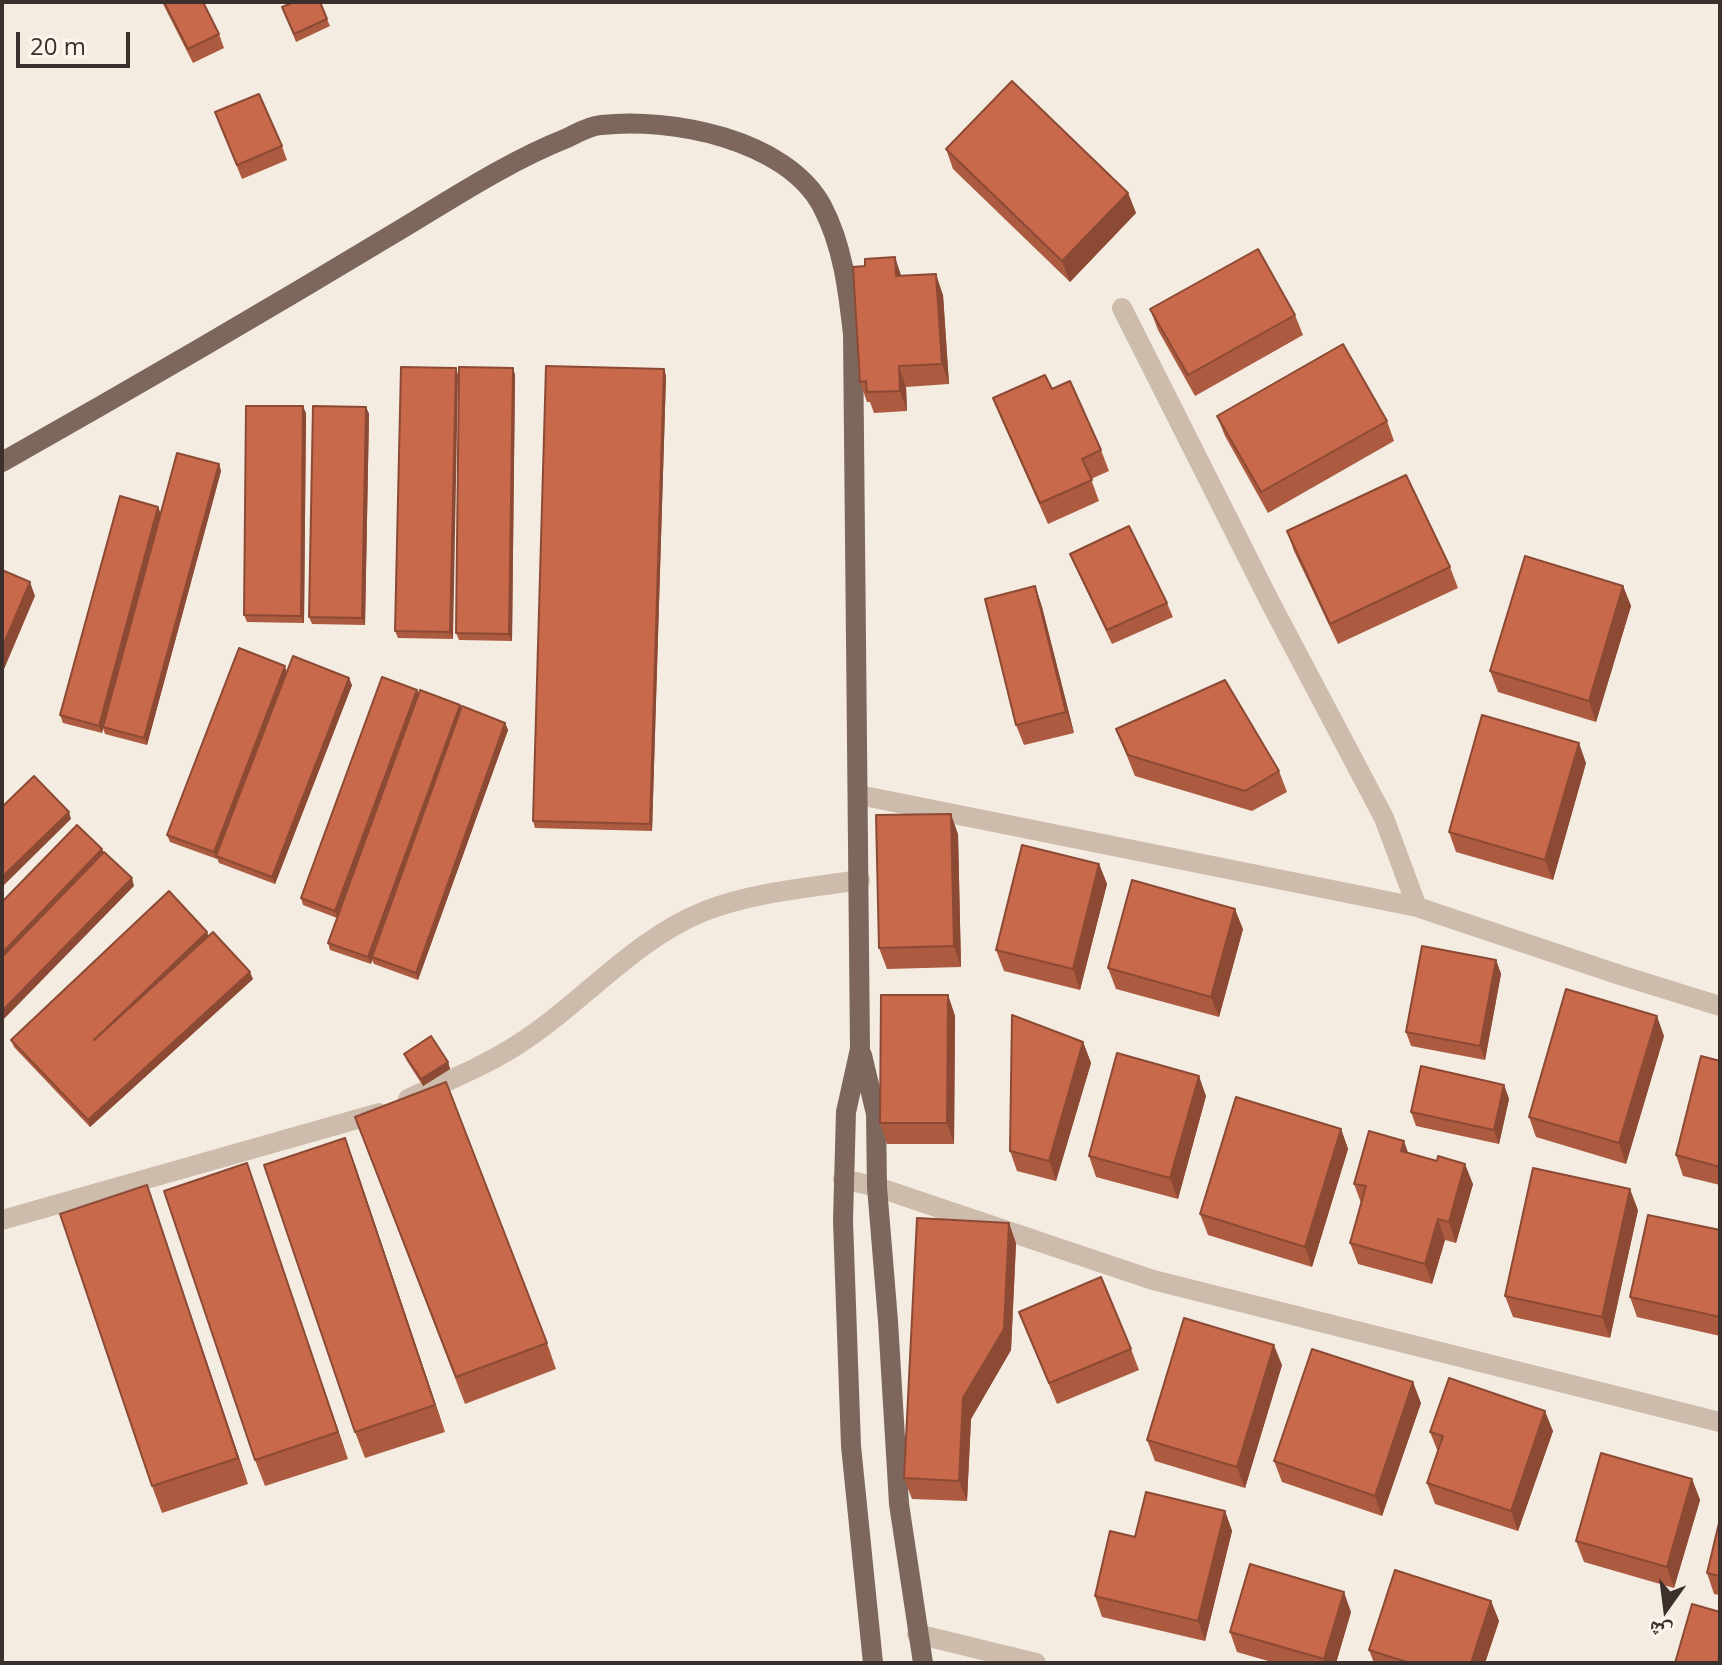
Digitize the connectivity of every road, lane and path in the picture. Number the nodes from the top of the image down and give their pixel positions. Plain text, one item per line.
1 (1122, 308) dead end
2 (2, 462) edge
3 (859, 795) junction
4 (860, 880) junction
5 (1417, 907) junction
6 (1720, 1006) edge
7 (860, 1049) junction
8 (843, 1179) junction
9 (877, 1187) junction
10 (2, 1220) edge
11 (1720, 1422) edge
12 (917, 1634) junction
13 (873, 1663) edge
14 (923, 1663) edge
15 (1036, 1663) edge

1 - 5 street
2 - 3 main road
3 - 4 main road
3 - 5 street
4 - 7 main road
4 - 10 street
5 - 6 street
7 - 8 main road
7 - 9 main road
8 - 9 street
8 - 13 main road
9 - 11 street
9 - 12 main road
12 - 14 main road
12 - 15 street

